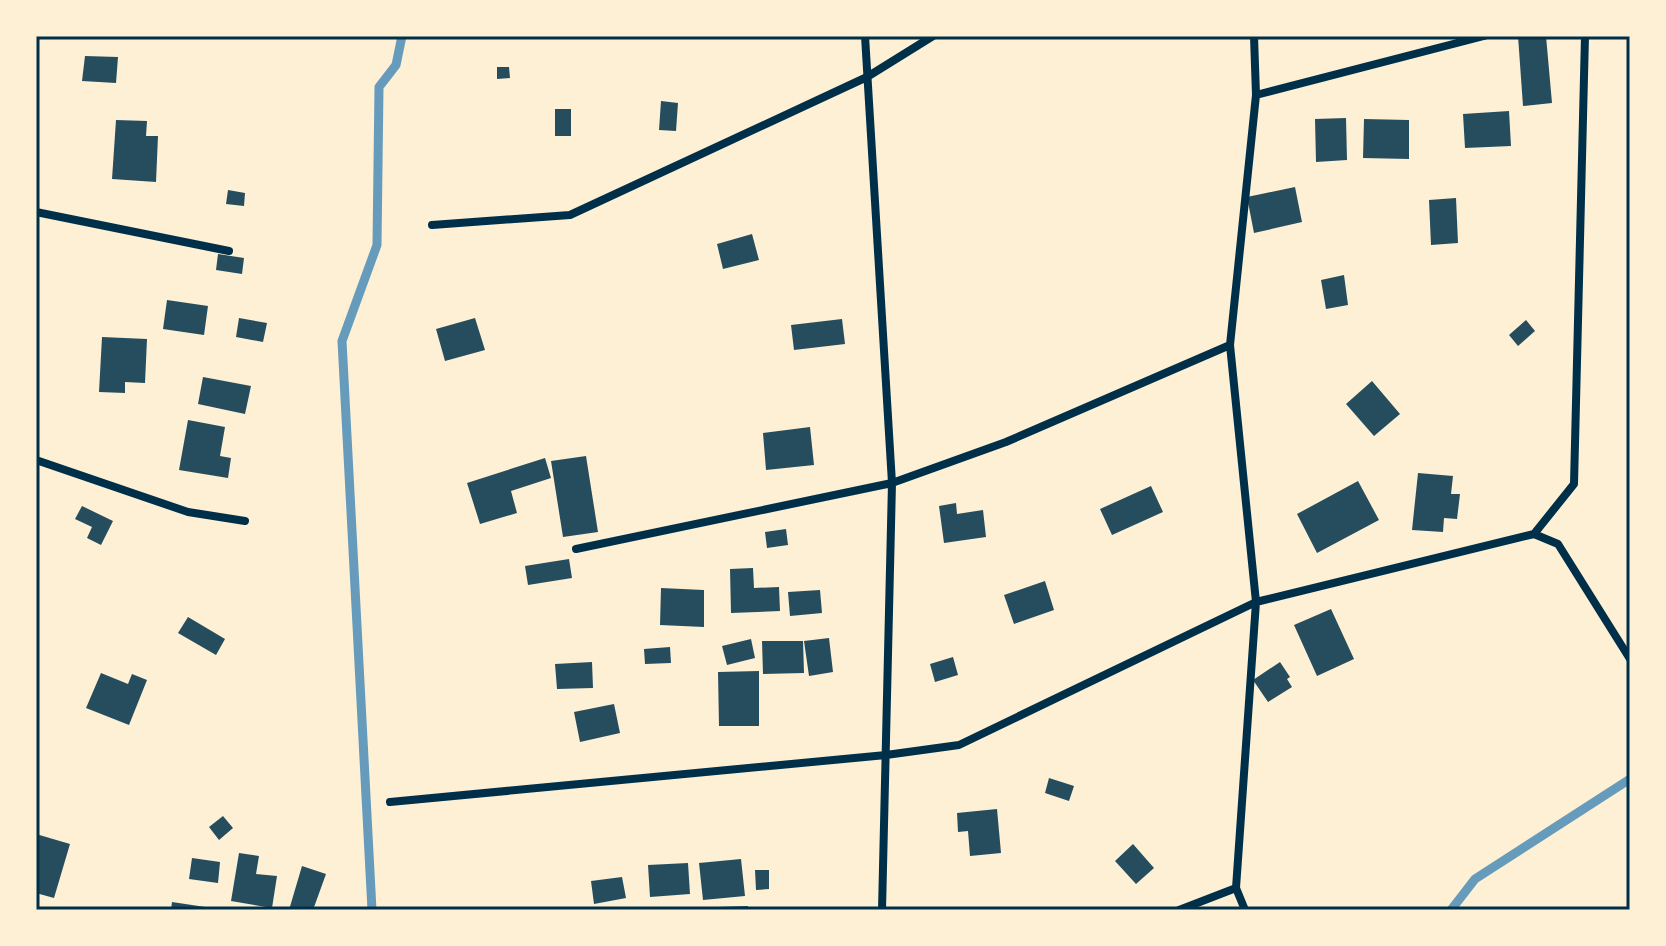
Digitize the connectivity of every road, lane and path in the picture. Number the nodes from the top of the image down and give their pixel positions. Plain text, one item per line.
1 (865, 36) edge
2 (933, 36) edge
3 (1254, 36) edge
4 (1484, 36) edge
5 (1585, 36) edge
6 (867, 77) junction
7 (1256, 95) junction
8 (36, 212) edge
9 (432, 225) dead end
10 (229, 251) dead end
11 (1230, 345) junction
12 (36, 460) edge
13 (892, 483) junction
14 (245, 521) dead end
15 (1534, 534) junction
16 (576, 549) dead end
17 (1256, 602) junction
18 (1630, 659) edge
19 (886, 755) junction
20 (390, 802) dead end
21 (1236, 888) junction
22 (882, 910) edge
23 (1179, 910) edge
24 (1245, 910) edge

1 - 6 street
2 - 6 street
3 - 7 street
4 - 7 street
5 - 15 street
6 - 9 street
6 - 13 street
7 - 11 street
8 - 10 street
11 - 13 street
11 - 17 street
12 - 14 street
13 - 16 street
13 - 19 street
15 - 17 street
15 - 18 street
17 - 19 street
17 - 21 street
19 - 20 street
19 - 22 street
21 - 23 street
21 - 24 street

